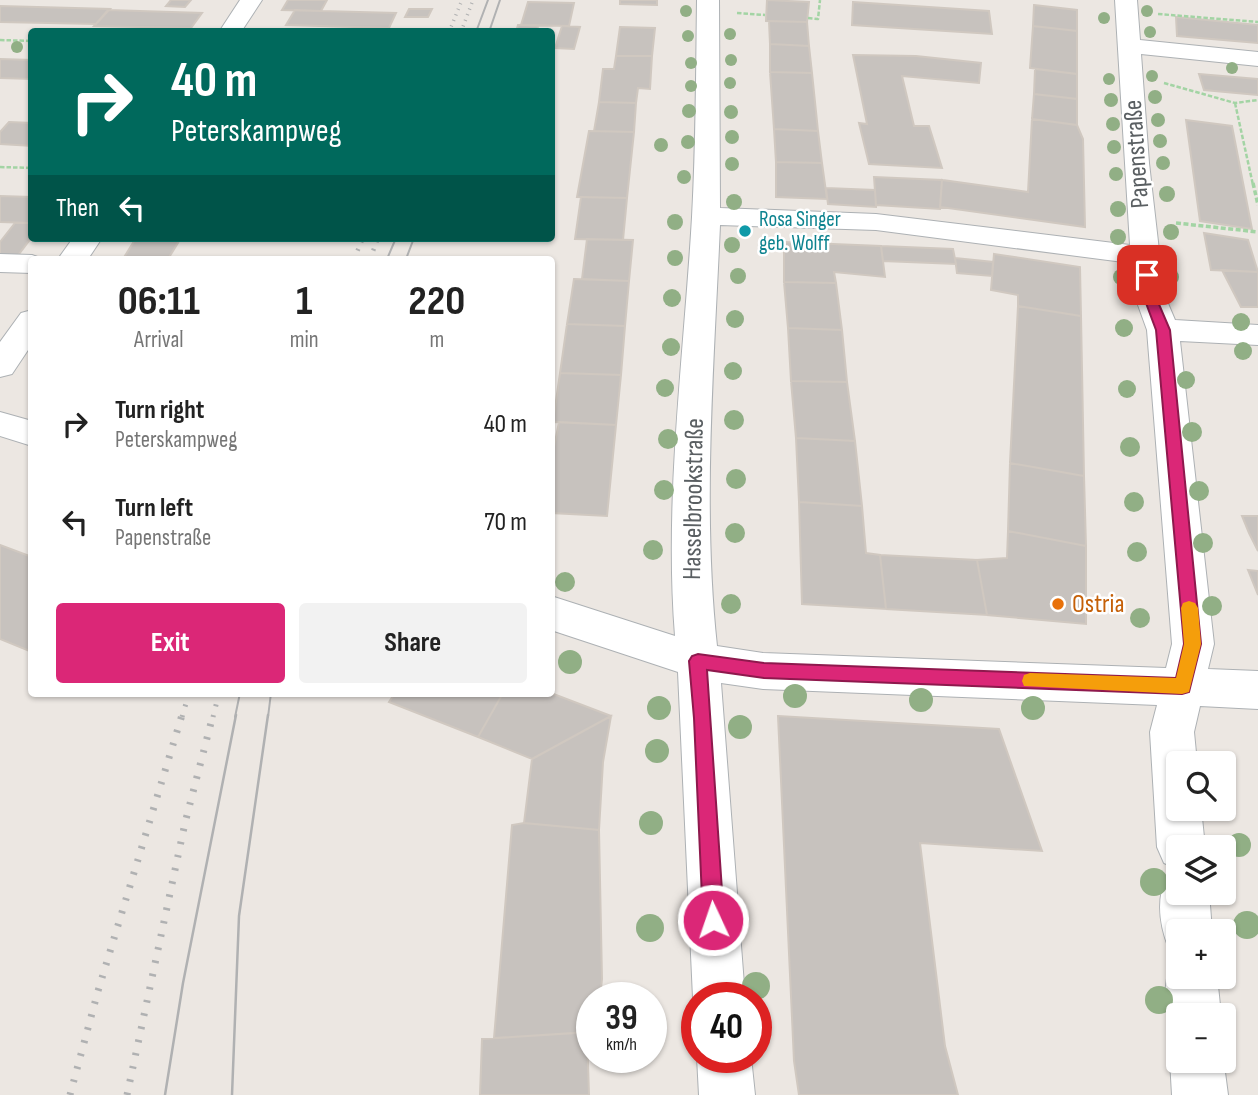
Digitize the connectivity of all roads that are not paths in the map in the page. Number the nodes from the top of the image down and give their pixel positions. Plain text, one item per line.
1 (251, 0) edge
2 (708, 0) edge
3 (1126, 0) edge
4 (233, 28) edge
5 (1258, 59) edge
6 (1130, 60) junction
7 (706, 216) junction
8 (1145, 256) junction
9 (0, 263) edge
10 (28, 264) edge
11 (28, 326) edge
12 (1163, 330) junction
13 (1258, 335) edge
14 (0, 366) edge
15 (0, 424) edge
16 (28, 433) edge
17 (555, 614) edge
18 (698, 661) junction
19 (1182, 686) junction
20 (1258, 690) edge
21 (1180, 835) edge
22 (718, 982) edge
23 (725, 1073) edge
24 (1198, 1073) edge
25 (727, 1095) edge
26 (1200, 1095) edge

1 - 4 street
2 - 7 street, Hasselbrookstraße
3 - 6 street, Papenstraße
5 - 6 street
6 - 8 street, Papenstraße
7 - 8 street
7 - 18 street, Hasselbrookstraße
8 - 12 street, Papenstraße
9 - 10 street
11 - 14 street
12 - 13 street
12 - 19 street, Papenstraße
15 - 16 street
17 - 18 street
18 - 19 street
18 - 22 street, Hasselbrookstraße
19 - 20 street
19 - 21 street, Papenstraße
23 - 25 street
24 - 26 street

